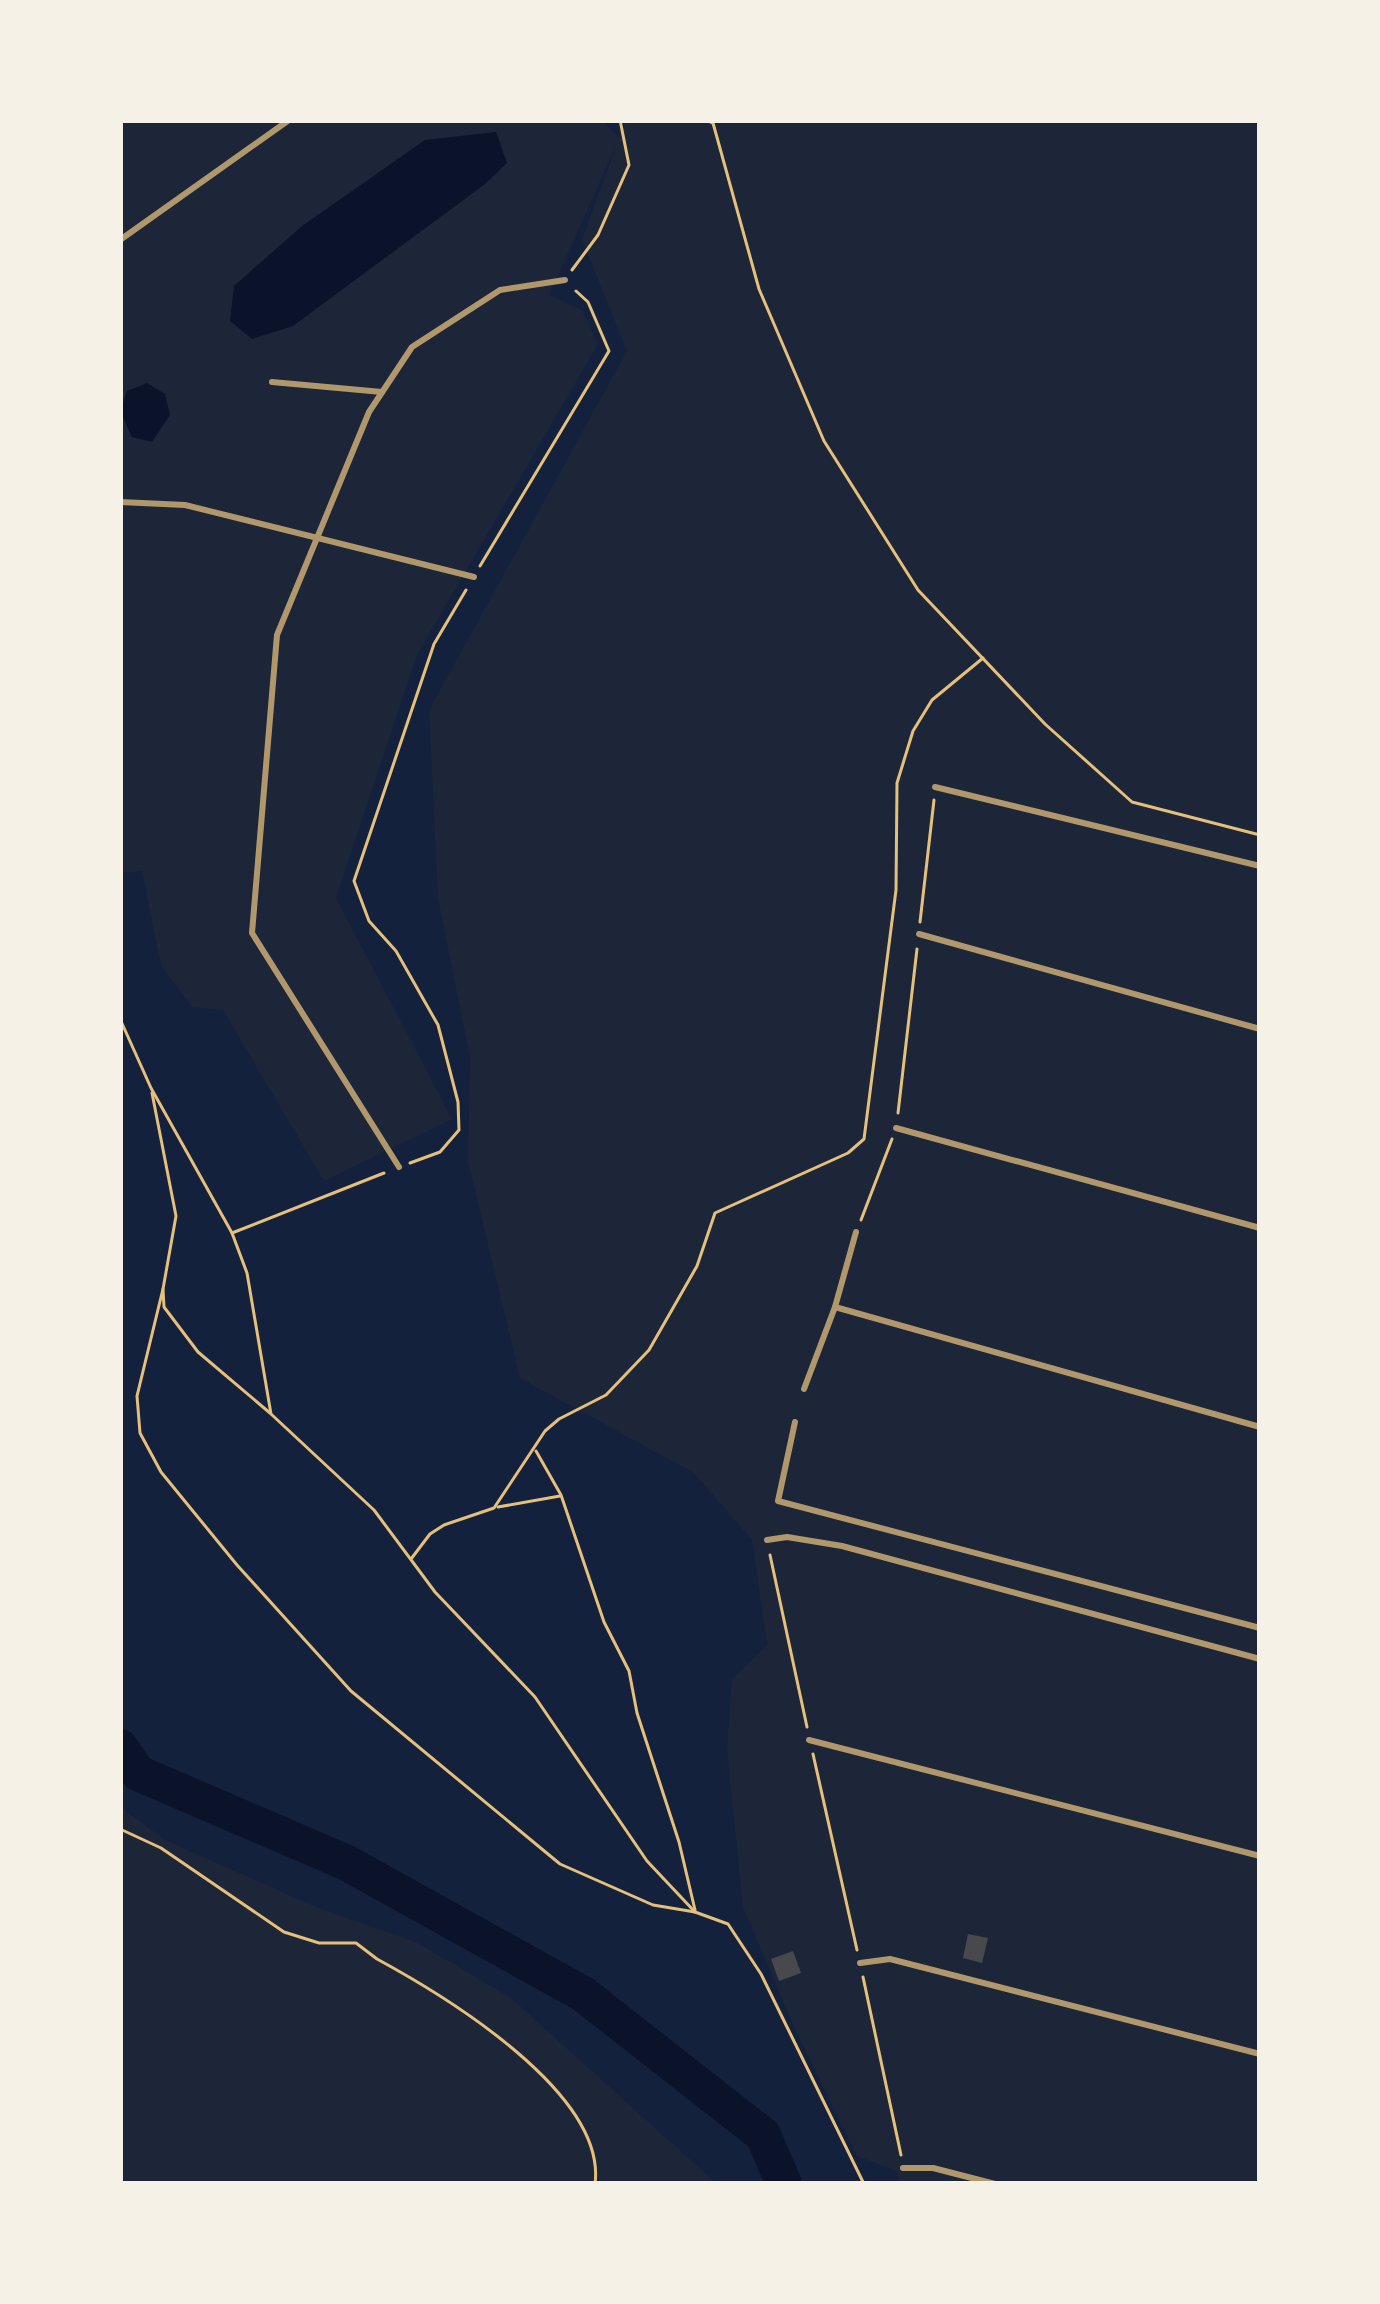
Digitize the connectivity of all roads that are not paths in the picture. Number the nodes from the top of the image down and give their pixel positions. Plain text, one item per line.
1 (290, 120) edge
2 (120, 240) edge
3 (565, 280) road end
4 (272, 382) dead end
5 (382, 392) junction
6 (120, 502) edge
7 (317, 536) junction
8 (474, 577) road end
9 (935, 787) road end
10 (1260, 866) edge
11 (919, 934) road end
12 (1260, 1029) edge
13 (896, 1127) road end
14 (399, 1168) road end
15 (1260, 1228) edge
16 (856, 1232) road end
17 (835, 1307) junction
18 (804, 1389) dead end
19 (795, 1422) dead end
20 (1260, 1427) edge
21 (767, 1540) road end
22 (1260, 1628) edge
23 (1260, 1659) edge
24 (809, 1740) road end
25 (1260, 1856) edge
26 (860, 1964) road end
27 (1260, 2054) edge
28 (903, 2168) road end
29 (995, 2184) edge

1 - 2 lane
3 - 5 lane
4 - 5 lane
5 - 7 lane
6 - 7 lane
7 - 8 lane
7 - 14 lane
9 - 10 lane
11 - 12 lane
13 - 15 lane
16 - 17 lane
17 - 18 lane
17 - 20 lane
19 - 22 lane
21 - 23 lane
24 - 25 lane
26 - 27 lane
28 - 29 lane

